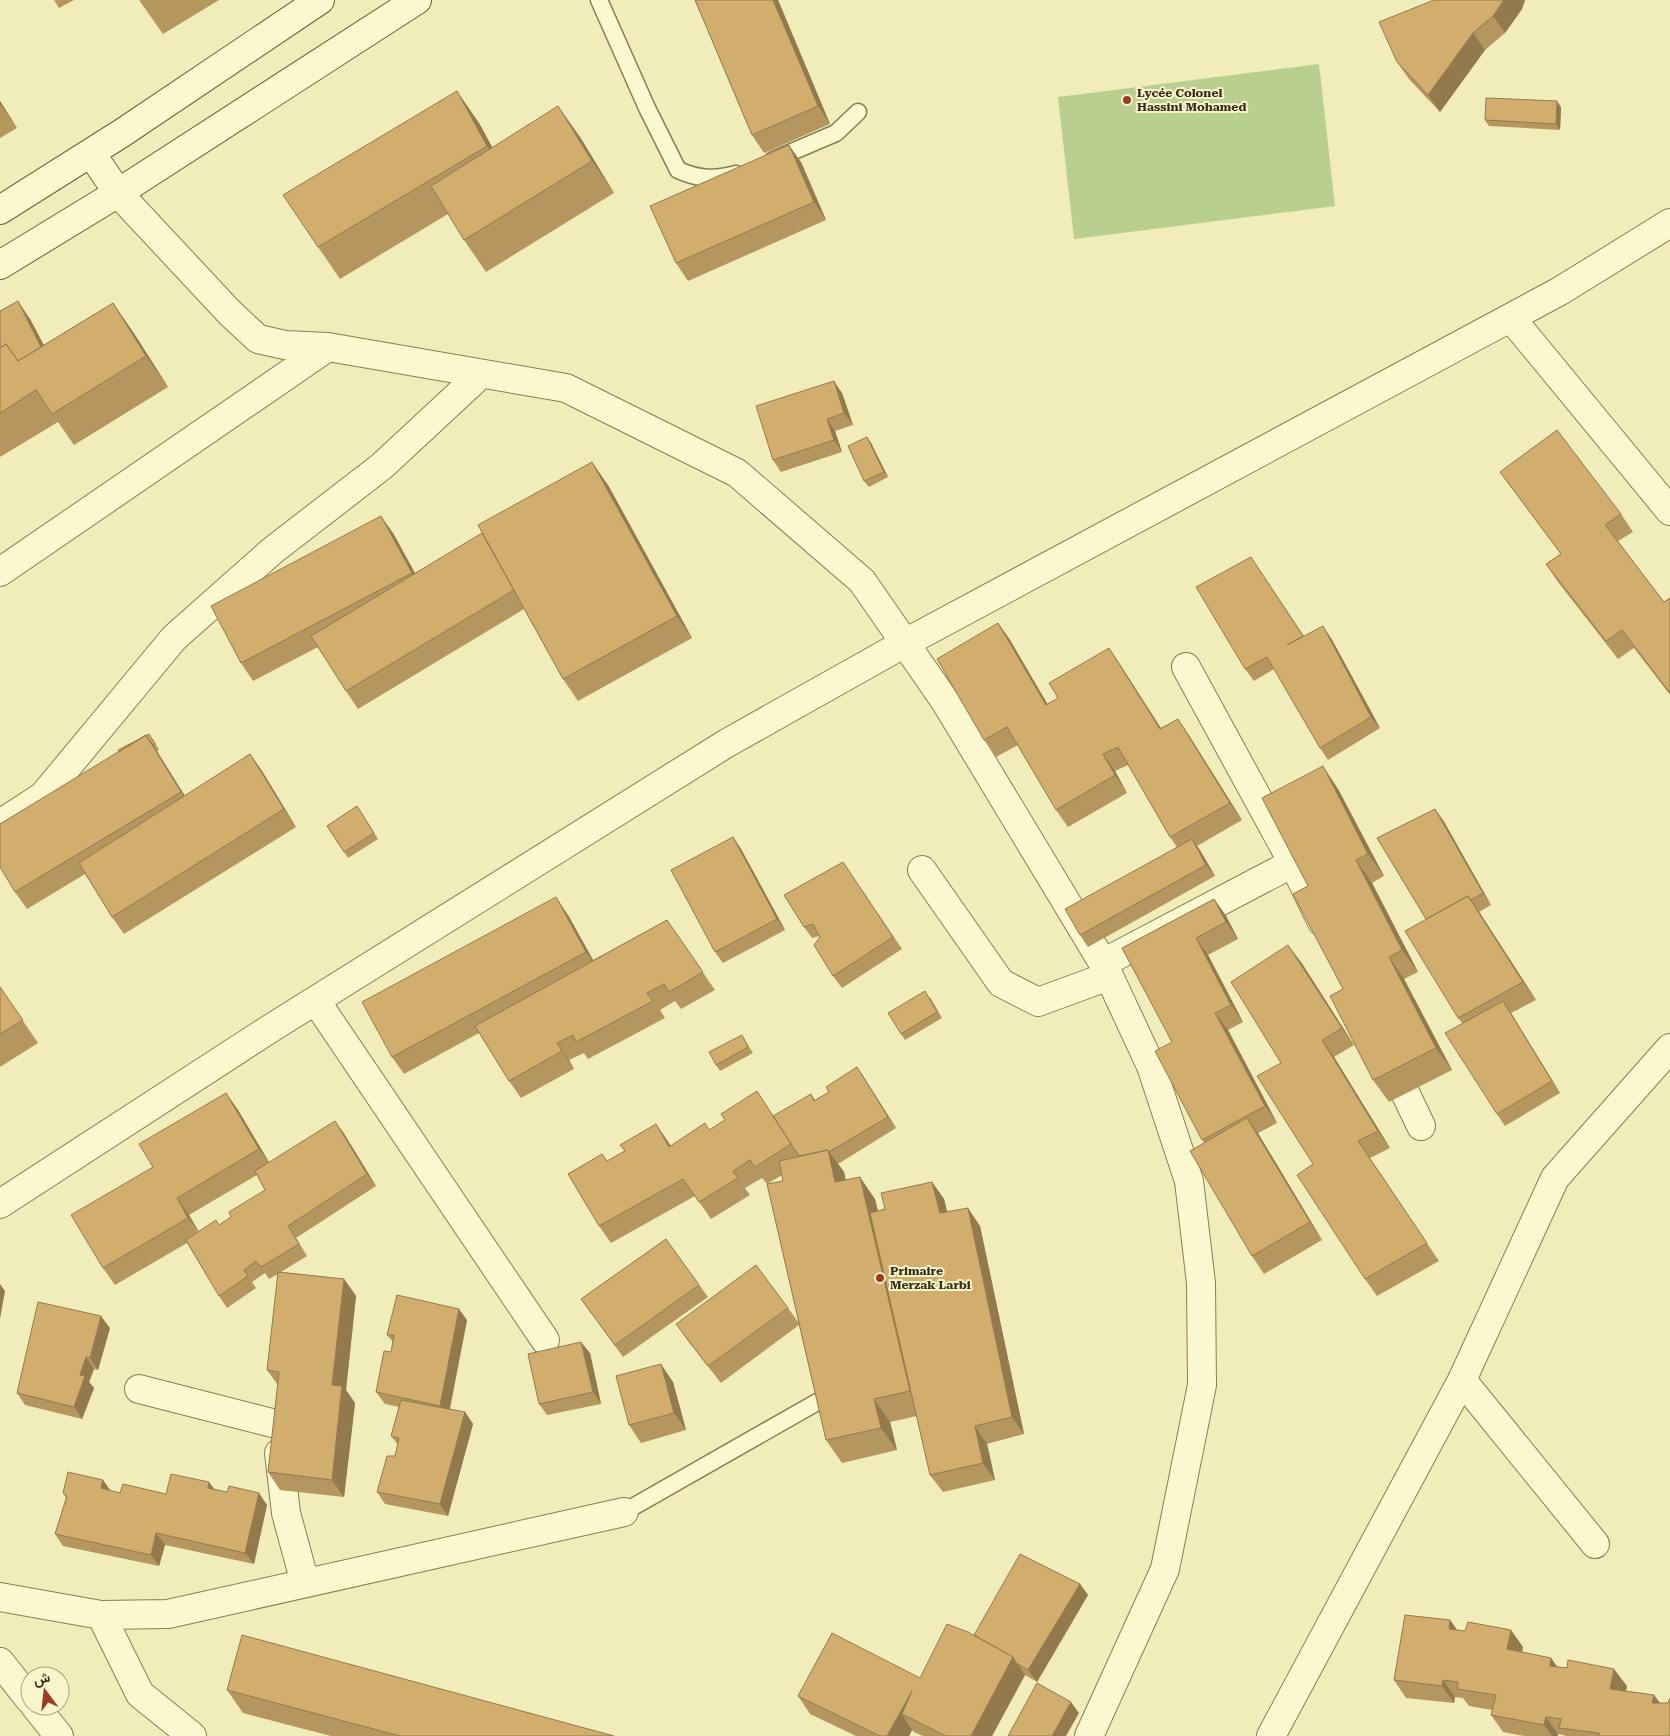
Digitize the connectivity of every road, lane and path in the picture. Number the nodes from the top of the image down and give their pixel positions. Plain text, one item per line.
1 (320, 0) edge
2 (417, 0) edge
3 (599, 0) edge
4 (858, 112) dead end
5 (91, 153) junction
6 (118, 193) junction
7 (0, 210) edge
8 (1670, 223) edge
9 (0, 265) edge
10 (1511, 318) junction
11 (328, 347) junction
12 (481, 374) junction
13 (1670, 511) edge
14 (0, 572) edge
15 (905, 643) junction
16 (1186, 667) dead end
17 (0, 824) edge
18 (1293, 863) junction
19 (922, 870) dead end
20 (1331, 942) edge
21 (1106, 970) junction
22 (316, 1001) junction
23 (1378, 1038) edge
24 (1670, 1048) edge
25 (1421, 1126) dead end
26 (0, 1204) edge
27 (546, 1340) dead end
28 (1462, 1380) junction
29 (139, 1389) dead end
30 (826, 1396) edge
31 (624, 1512) joint
32 (1595, 1544) dead end
33 (305, 1583) junction
34 (0, 1597) edge
35 (101, 1615) junction
36 (0, 1662) edge
37 (20, 1687) edge
38 (43, 1716) edge
39 (59, 1736) edge
40 (192, 1736) edge
41 (1089, 1736) edge
42 (1271, 1736) edge

1 - 5 street
2 - 6 street
3 - 4 lane
5 - 6 street
5 - 7 street
6 - 9 street
6 - 11 street
8 - 10 street
10 - 13 street
10 - 15 street
11 - 12 street
11 - 14 street
12 - 15 street
12 - 17 street
15 - 21 street
15 - 22 street
16 - 18 street
18 - 20 street
18 - 21 street
19 - 21 street
21 - 41 street
22 - 26 street
22 - 27 street
23 - 25 street
24 - 28 street
28 - 32 street
28 - 42 street
29 - 33 street
30 - 31 lane
31 - 33 street
33 - 35 street
34 - 35 street
35 - 40 street
36 - 37 street
38 - 39 street

